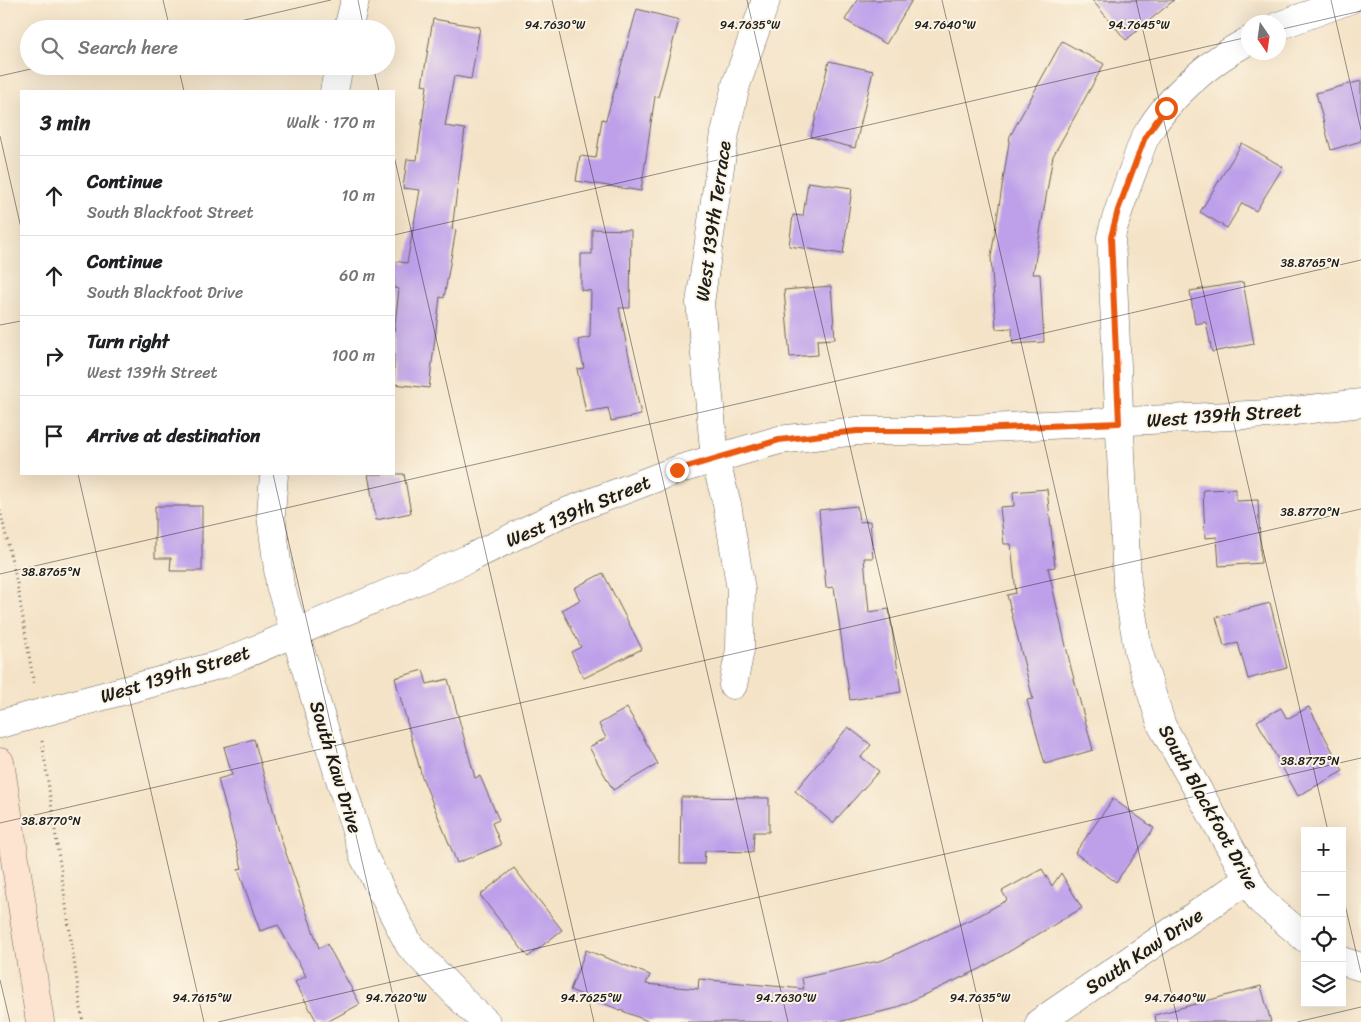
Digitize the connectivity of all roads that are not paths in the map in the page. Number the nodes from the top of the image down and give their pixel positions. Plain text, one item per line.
1 (355, 0) edge
2 (766, 0) edge
3 (1349, 0) edge
4 (350, 20) edge
5 (1286, 23) edge
6 (1241, 45) edge
7 (337, 75) edge
8 (334, 90) edge
9 (1361, 403) edge
10 (1119, 423) junction
11 (715, 459) junction
12 (274, 475) edge
13 (294, 634) junction
14 (733, 685) dead end
15 (0, 724) edge
16 (0, 762) edge
17 (1248, 879) junction
18 (1301, 935) edge
19 (1345, 962) edge
20 (1361, 967) edge
21 (40, 1022) edge
22 (486, 1022) edge
23 (1040, 1022) edge

1 - 4 street
2 - 11 street, West 139th Terrace
3 - 5 street
6 - 10 street, South Blackfoot Drive
7 - 8 street
9 - 10 street, West 139th Street
10 - 11 street, West 139th Street
10 - 17 street, South Blackfoot Drive
11 - 13 street, West 139th Street
11 - 14 street, West 139th Terrace
12 - 13 street, South Kaw Drive
13 - 15 street, West 139th Street
13 - 22 street, South Kaw Drive
16 - 21 main road
17 - 18 street, South Blackfoot Drive
17 - 23 street, South Kaw Drive
19 - 20 street

